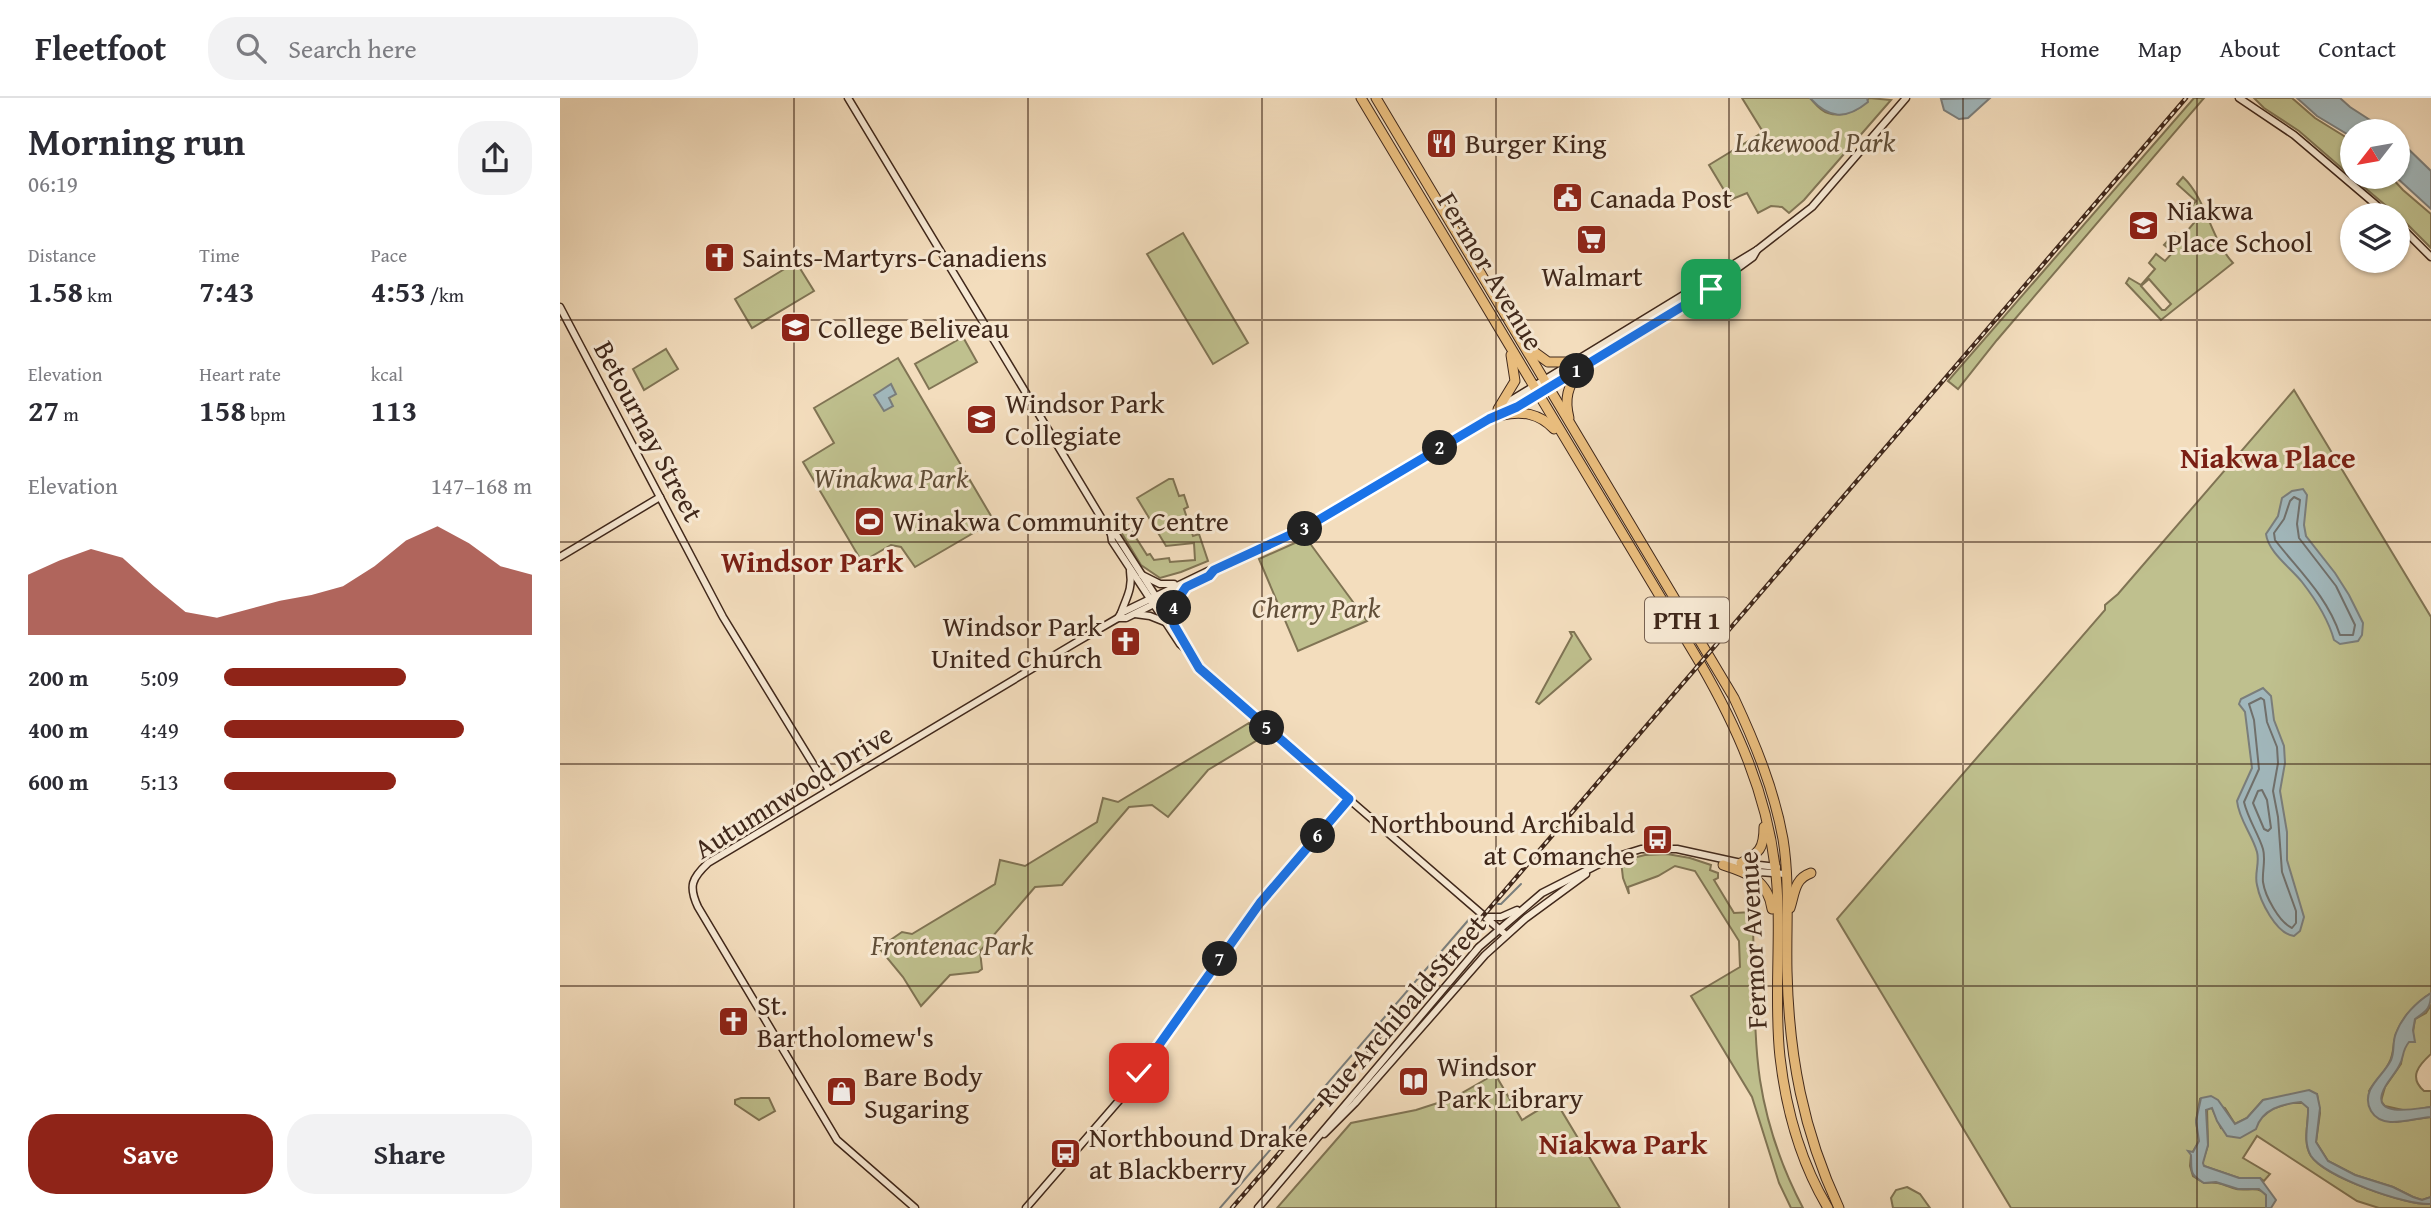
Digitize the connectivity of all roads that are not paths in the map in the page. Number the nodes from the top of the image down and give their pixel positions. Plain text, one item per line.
1 (848, 98) edge
2 (1361, 98) edge
3 (1376, 98) edge
4 (1906, 98) edge
5 (2239, 98) edge
6 (2374, 203) edge
7 (2410, 236) edge
8 (1757, 250) junction
9 (2431, 257) edge
10 (560, 307) edge
11 (1519, 340) junction
12 (1508, 344) junction
13 (1576, 366) junction
14 (1545, 384) junction
15 (1536, 390) junction
16 (1500, 412) junction
17 (1571, 426) junction
18 (1566, 440) junction
19 (660, 496) junction
20 (1111, 534) junction
21 (560, 557) edge
22 (1129, 566) junction
23 (1140, 574) junction
24 (1183, 586) junction
25 (1154, 600) junction
26 (1132, 614) junction
27 (1120, 616) junction
28 (1170, 624) junction
29 (829, 790) junction
30 (1349, 799) junction
31 (1762, 804) junction
32 (1689, 851) junction
33 (1741, 863) junction
34 (1597, 865) junction
35 (1723, 865) junction
36 (1775, 870) junction
37 (1786, 870) junction
38 (1811, 873) dead end
39 (1525, 906) junction
40 (1485, 917) junction
41 (1787, 917) junction
42 (1499, 928) junction
43 (1506, 935) junction
44 (1778, 945) junction
45 (1479, 947) junction
46 (1312, 1144) junction
47 (915, 1208) edge
48 (1026, 1208) edge
49 (1258, 1208) edge
50 (1828, 1208) edge
51 (1839, 1208) edge

1 - 20 street
2 - 12 highway, Fermor Avenue / PTH 1
3 - 11 highway, Fermor Avenue / PTH 1
4 - 8 street
5 - 6 street
7 - 9 street
8 - 13 street
8 - 13 street
10 - 19 street, Betournay Street
11 - 13 highway
11 - 14 highway, Fermor Avenue / PTH 1
12 - 15 highway, Fermor Avenue / PTH 1
12 - 16 highway
13 - 14 street, Autumnwood Drive
13 - 17 highway
14 - 15 street, Autumnwood Drive
14 - 17 highway, Fermor Avenue / PTH 1
15 - 16 street, Autumnwood Drive
15 - 18 highway, Fermor Avenue / PTH 1
16 - 18 highway
16 - 24 street, Autumnwood Drive
17 - 37 highway, Fermor Avenue / PTH 1
18 - 31 highway, Fermor Avenue / PTH 1
19 - 21 street
19 - 29 street, Betournay Street
20 - 22 street
20 - 23 street
22 - 25 street
22 - 27 street
23 - 24 street
23 - 25 street
24 - 25 street, Autumnwood Drive
24 - 28 street
25 - 26 street, Autumnwood Drive
25 - 27 street, Autumnwood Drive
25 - 28 street
26 - 27 street, Autumnwood Drive
26 - 28 street
27 - 29 street, Autumnwood Drive
28 - 30 street
29 - 47 street, Autumnwood Drive
30 - 40 street
30 - 48 street
31 - 33 highway
31 - 36 highway, Fermor Avenue / PTH 1
32 - 33 street, Rue Archibald Street
32 - 34 street, Rue Archibald Street
32 - 35 street, Rue Archibald Street
33 - 36 street, Rue Archibald Street
34 - 39 street, Rue Archibald Street
34 - 43 street, Rue Archibald Street
35 - 36 street, Rue Archibald Street
35 - 44 highway
36 - 37 street, Rue Archibald Street
36 - 44 highway, Fermor Avenue / PTH 1
37 - 41 highway, Fermor Avenue / PTH 1
38 - 41 highway
39 - 40 street
39 - 42 street, Rue Archibald Street
40 - 42 street
40 - 45 street
41 - 51 highway, Fermor Avenue / PTH 1
42 - 43 street
42 - 45 street, Rue Archibald Street
43 - 46 street, Rue Archibald Street
44 - 50 highway, Fermor Avenue / PTH 1
45 - 46 street, Rue Archibald Street
46 - 49 street, Rue Archibald Street

